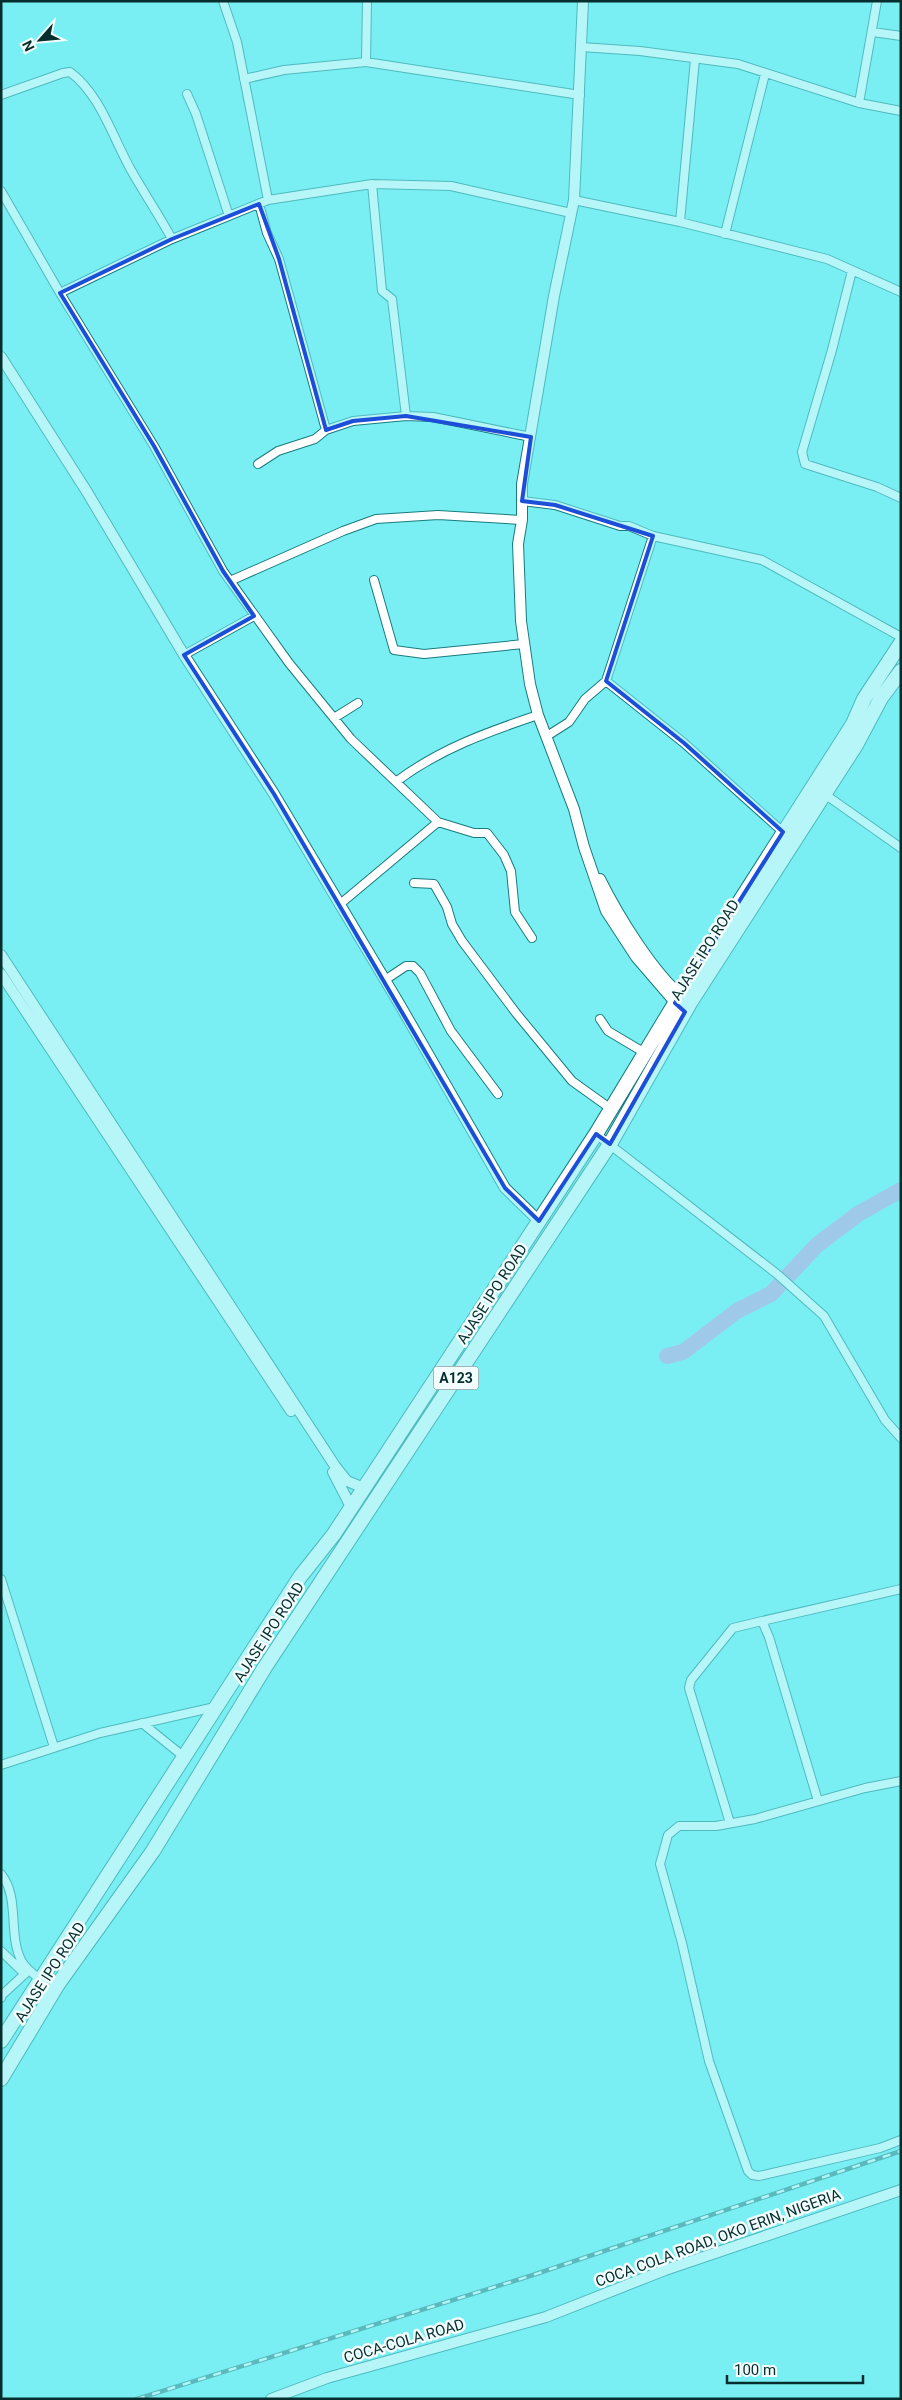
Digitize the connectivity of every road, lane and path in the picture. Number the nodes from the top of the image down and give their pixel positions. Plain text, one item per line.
1 (223, 1) edge
2 (367, 1) edge
3 (583, 1) edge
4 (877, 1) edge
5 (873, 32) junction
6 (901, 36) edge
7 (581, 47) junction
8 (696, 59) junction
9 (366, 62) junction
10 (765, 74) junction
11 (244, 79) junction
12 (187, 94) dead end
13 (1, 95) edge
14 (580, 95) junction
15 (859, 104) junction
16 (901, 110) edge
17 (372, 184) junction
18 (1, 191) edge
19 (268, 200) junction
20 (574, 200) junction
21 (259, 204) junction
22 (572, 213) junction
23 (230, 216) junction
24 (680, 222) junction
25 (725, 234) junction
26 (172, 239) junction
27 (852, 271) junction
28 (901, 292) edge
29 (60, 293) junction
30 (1, 357) edge
31 (406, 416) junction
32 (326, 430) junction
33 (531, 437) junction
34 (258, 464) dead end
35 (901, 498) edge
36 (522, 501) junction
37 (522, 520) junction
38 (653, 536) junction
39 (374, 580) dead end
40 (230, 581) junction
41 (254, 616) junction
42 (901, 637) edge
43 (901, 642) edge
44 (524, 644) junction
45 (184, 655) junction
46 (901, 671) edge
47 (606, 681) junction
48 (358, 703) dead end
49 (538, 715) junction
50 (334, 718) junction
51 (547, 736) junction
52 (397, 782) junction
53 (824, 792) junction
54 (438, 822) junction
55 (783, 832) junction
56 (901, 848) edge
57 (414, 883) dead end
58 (339, 905) junction
59 (532, 938) dead end
60 (1, 955) edge
61 (1, 974) edge
62 (385, 980) junction
63 (683, 1003) junction
64 (600, 1019) dead end
65 (645, 1053) junction
66 (498, 1094) dead end
67 (611, 1109) junction
68 (596, 1134) junction
69 (610, 1144) junction
70 (539, 1221) junction
71 (901, 1438) edge
72 (364, 1488) junction
73 (351, 1508) junction
74 (1, 1579) edge
75 (901, 1588) edge
76 (762, 1621) junction
77 (215, 1707) junction
78 (142, 1723) junction
79 (54, 1747) junction
80 (183, 1756) junction
81 (1, 1764) edge
82 (901, 1781) edge
83 (818, 1801) junction
84 (730, 1823) junction
85 (1, 1874) edge
86 (1, 1951) edge
87 (31, 1975) junction
88 (1, 1998) edge
89 (1, 2041) edge
90 (1, 2079) edge
91 (901, 2140) edge
92 (901, 2190) edge
93 (546, 2317) joint
94 (271, 2399) edge

1 - 11 street
2 - 9 street
3 - 7 street
4 - 5 street
5 - 6 street
5 - 15 street
7 - 8 street
7 - 14 street
8 - 10 street
8 - 24 street
9 - 11 street
9 - 14 street
10 - 15 street
10 - 25 street
11 - 19 street
12 - 23 street
13 - 26 street
14 - 20 street
15 - 16 street
17 - 19 street
17 - 22 street
17 - 31 street
18 - 29 street
19 - 21 street
20 - 22 street
20 - 24 street
21 - 23 street
21 - 32 street
22 - 33 street
23 - 26 street
24 - 25 street
25 - 27 street
26 - 29 street
27 - 28 street
27 - 35 street
29 - 40 street
30 - 45 street
31 - 32 street
31 - 33 street
32 - 34 street
33 - 36 street
36 - 37 street
36 - 38 street
37 - 40 street
37 - 44 street
38 - 42 street
38 - 47 street
39 - 44 street
40 - 41 street
41 - 45 street
41 - 50 street
43 - 55 highway, AJASE IPO ROAD / A123
44 - 49 street
45 - 58 street
46 - 53 highway, AJASE IPO ROAD / A123
47 - 51 street
47 - 55 street
48 - 50 street
49 - 51 street
49 - 52 street
50 - 52 street
51 - 63 street
52 - 54 street
53 - 56 street
53 - 63 highway, AJASE IPO ROAD / A123
54 - 58 street
54 - 59 street
55 - 63 highway, AJASE IPO ROAD / A123
57 - 67 street
58 - 62 street
60 - 72 street
61 - 73 street
62 - 66 street
62 - 70 street
63 - 65 highway, AJASE IPO ROAD / A123
63 - 69 highway, AJASE IPO ROAD / A123
64 - 65 street
65 - 67 highway, AJASE IPO ROAD / A123
67 - 68 highway, AJASE IPO ROAD / A123
68 - 69 street
68 - 70 highway, AJASE IPO ROAD / A123
69 - 71 street
69 - 90 highway, AJASE IPO ROAD / A123
70 - 72 highway, AJASE IPO ROAD / A123
72 - 73 highway, AJASE IPO ROAD / A123
73 - 77 highway, AJASE IPO ROAD / A123
74 - 79 street
75 - 76 street
76 - 83 street
76 - 84 street
77 - 78 street
77 - 80 highway, AJASE IPO ROAD / A123
78 - 79 street
78 - 80 street
79 - 81 street
80 - 87 highway, AJASE IPO ROAD / A123
82 - 83 street
83 - 84 street
84 - 91 street
85 - 87 street
86 - 87 street
87 - 88 street
87 - 89 highway, AJASE IPO ROAD / A123
92 - 93 street, COCA COLA ROAD, OKO ERIN, NIGERIA
93 - 94 street, COCA-COLA ROAD

